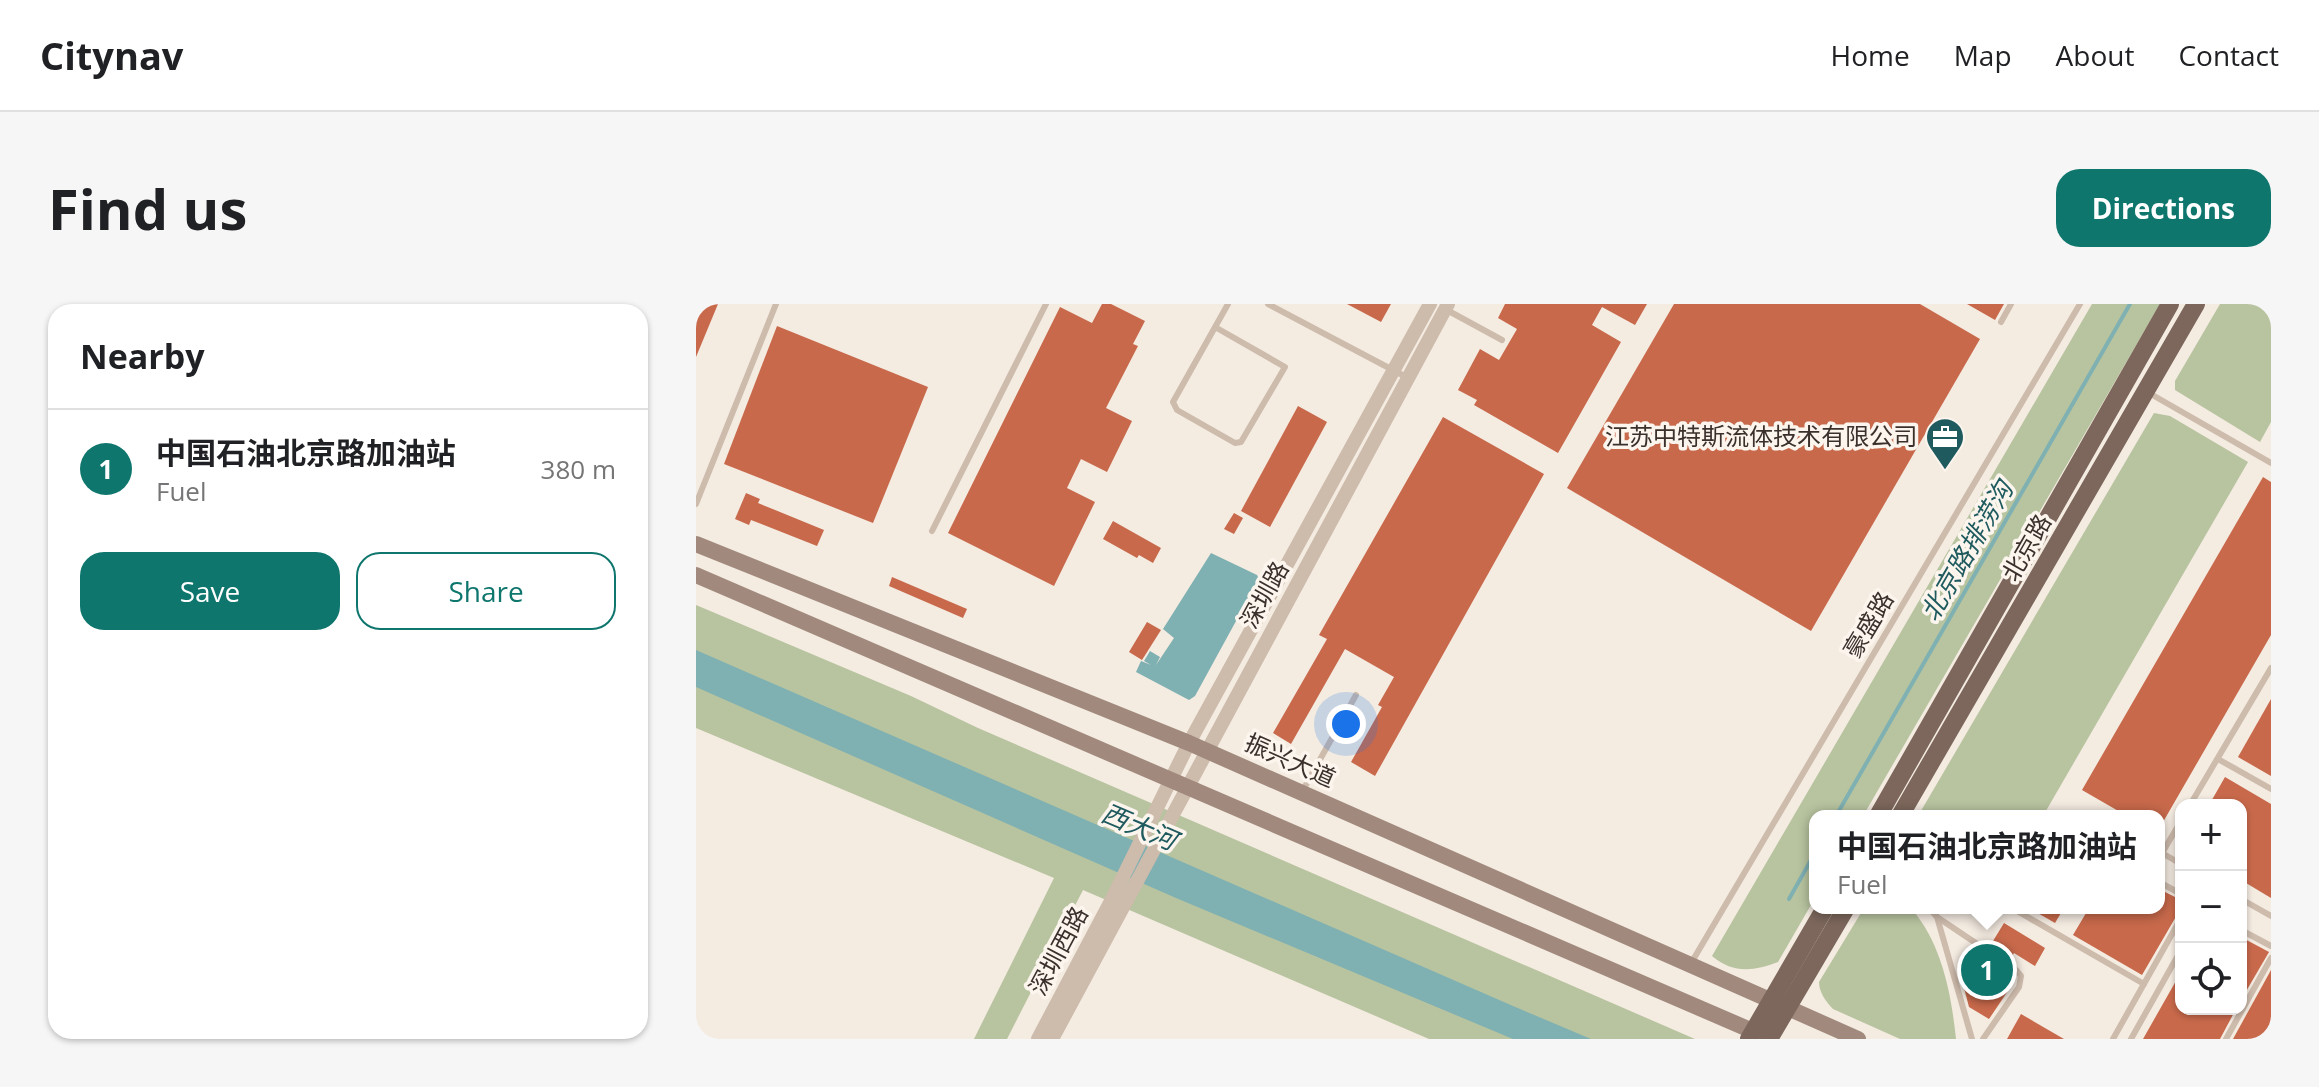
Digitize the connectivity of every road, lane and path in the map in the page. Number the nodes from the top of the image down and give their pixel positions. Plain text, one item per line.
1 (776, 304) edge
2 (1046, 304) edge
3 (1228, 304) edge
4 (1268, 304) edge
5 (1430, 304) edge
6 (2011, 304) edge
7 (2080, 304) edge
8 (2170, 304) edge
9 (2196, 304) edge
10 (1446, 306) edge
11 (2001, 322) dead end
12 (1215, 327) junction
13 (1502, 340) dead end
14 (1393, 370) junction
15 (1408, 378) junction
16 (2145, 392) junction
17 (2271, 463) edge
18 (696, 504) edge
19 (932, 531) dead end
20 (696, 544) edge
21 (696, 575) edge
22 (2271, 668) edge
23 (1356, 695) dead end
24 (1197, 746) junction
25 (2218, 759) junction
26 (1178, 784) junction
27 (2271, 789) edge
28 (1301, 793) junction
29 (2194, 799) edge
30 (1881, 810) edge
31 (1903, 810) edge
32 (1118, 901) junction
33 (2247, 902) edge
34 (1822, 914) edge
35 (1842, 914) edge
36 (1934, 914) edge
37 (2022, 914) edge
38 (2271, 916) edge
39 (1937, 917) junction
40 (2175, 929) edge
41 (2247, 933) edge
42 (2271, 946) edge
43 (2271, 958) edge
44 (2175, 961) edge
45 (1690, 965) junction
46 (2144, 984) junction
47 (1780, 1004) junction
48 (1762, 1037) edge
49 (1038, 1039) edge
50 (1052, 1039) edge
51 (1858, 1039) edge
52 (1972, 1039) edge
53 (1983, 1039) edge
54 (2113, 1039) edge
55 (2131, 1039) edge
56 (2226, 1039) edge

1 - 18 lane
2 - 19 lane
3 - 12 lane
4 - 14 lane
5 - 14 street, 深圳路
6 - 11 lane
7 - 45 lane, 豪盛路
8 - 30 main road, 北京路
9 - 16 main road, 北京路
10 - 13 lane
10 - 15 street, 深圳路
12 - 12 lane
14 - 15 lane
14 - 24 street, 深圳路
15 - 24 street, 深圳路
16 - 17 lane
16 - 31 main road, 北京路
20 - 24 main road, 振兴大道
21 - 26 main road
22 - 25 lane
23 - 28 lane
24 - 26 street, 深圳路
24 - 28 main road, 振兴大道
25 - 27 lane
25 - 29 lane
26 - 32 street, 深圳路
26 - 32 street, 深圳路
26 - 48 main road
28 - 45 main road, 振兴大道
32 - 49 street, 深圳西路
32 - 50 street, 深圳西路
33 - 38 lane
34 - 47 main road
35 - 47 main road
36 - 39 lane
37 - 46 lane
39 - 52 lane
39 - 53 lane
40 - 46 lane
41 - 42 lane
43 - 56 lane
44 - 55 lane
45 - 47 main road, 振兴大道
46 - 54 lane
47 - 48 main road
47 - 51 main road, 振兴大道

